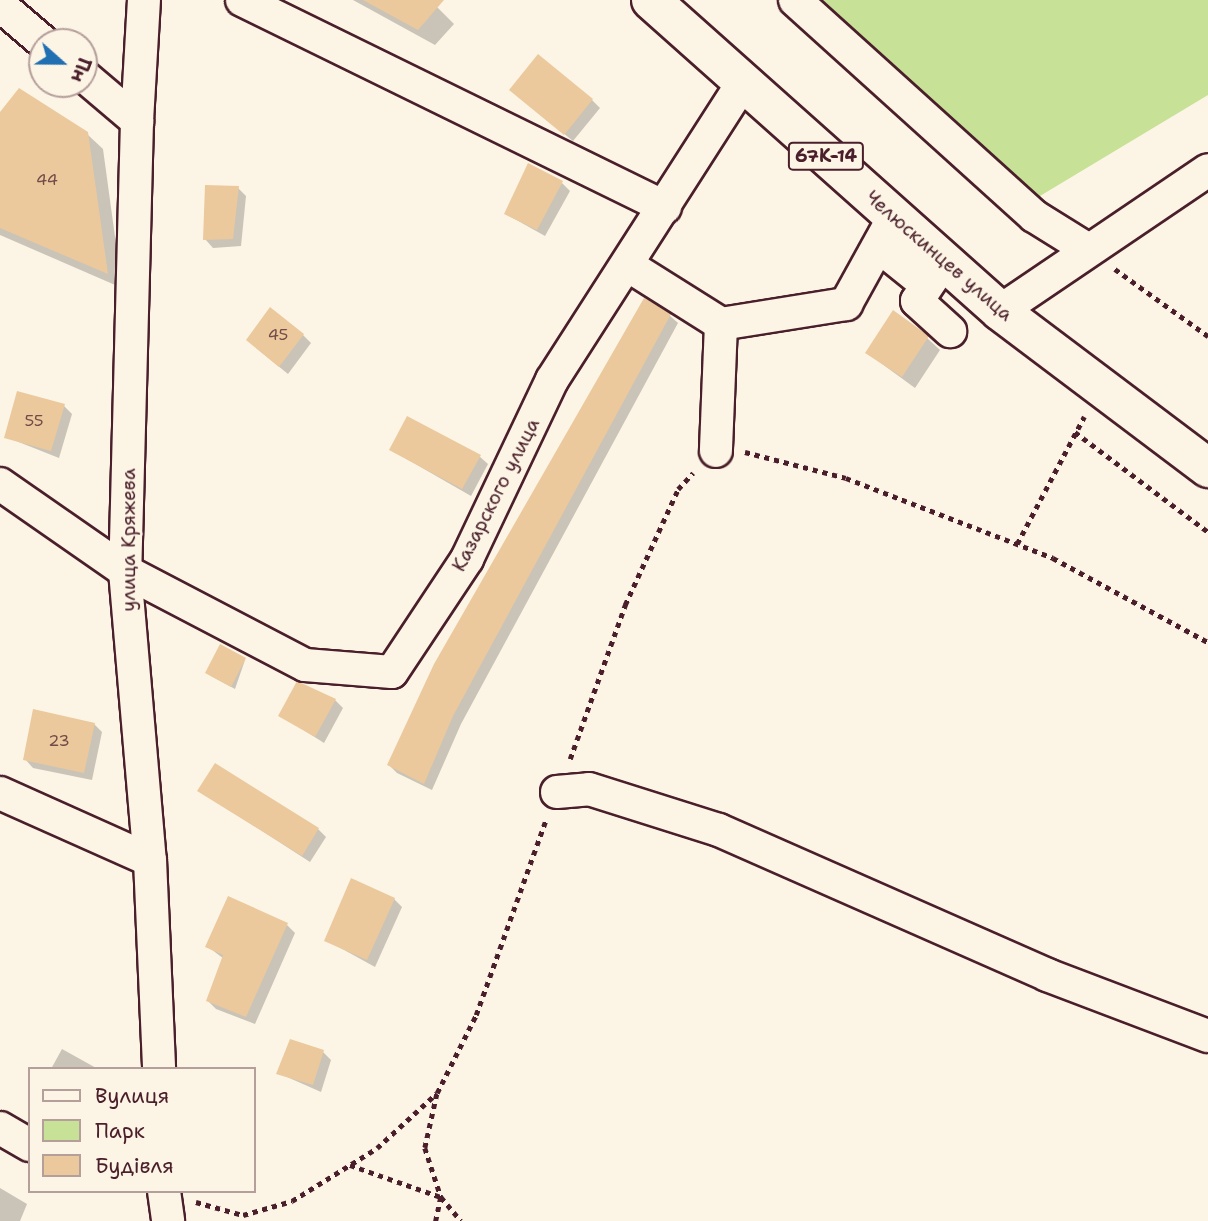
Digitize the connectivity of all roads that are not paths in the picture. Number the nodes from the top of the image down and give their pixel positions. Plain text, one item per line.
1 (144, 0) edge
2 (242, 0) edge
3 (651, 0) edge
4 (795, 0) edge
5 (0, 5) edge
6 (28, 29) edge
7 (743, 83) junction
8 (98, 88) edge
9 (137, 121) junction
10 (1208, 170) edge
11 (665, 206) junction
12 (888, 232) junction
13 (1087, 249) junction
14 (629, 266) junction
15 (936, 273) junction
16 (1000, 311) junction
17 (721, 324) junction
18 (950, 331) dead end
19 (716, 451) road end
20 (1208, 468) edge
21 (0, 484) edge
22 (125, 571) junction
23 (557, 792) road end
24 (0, 793) edge
25 (150, 860) junction
26 (1208, 1035) edge
27 (159, 1067) edge
28 (0, 1128) edge
29 (28, 1144) edge

1 - 9 street, улица Кряжева
2 - 11 street
3 - 7 main road, Челюскинцев улица / 67К-14
4 - 13 street
5 - 6 street
7 - 11 street, Казарского улица
7 - 12 main road, Челюскинцев улица / 67К-14
8 - 9 street
9 - 22 street, улица Кряжева
10 - 13 street
11 - 14 street, Казарского улица
12 - 15 main road, Челюскинцев улица / 67К-14
12 - 17 street
13 - 16 street
14 - 17 street
14 - 22 street, Казарского улица
15 - 16 main road, Челюскинцев улица / 67К-14
15 - 18 street
16 - 20 main road, Челюскинцев улица / 67К-14
17 - 19 street
21 - 22 street, Казарского улица
22 - 25 street, улица Кряжева
23 - 26 street
24 - 25 street
25 - 27 street, улица Кряжева
28 - 29 street

